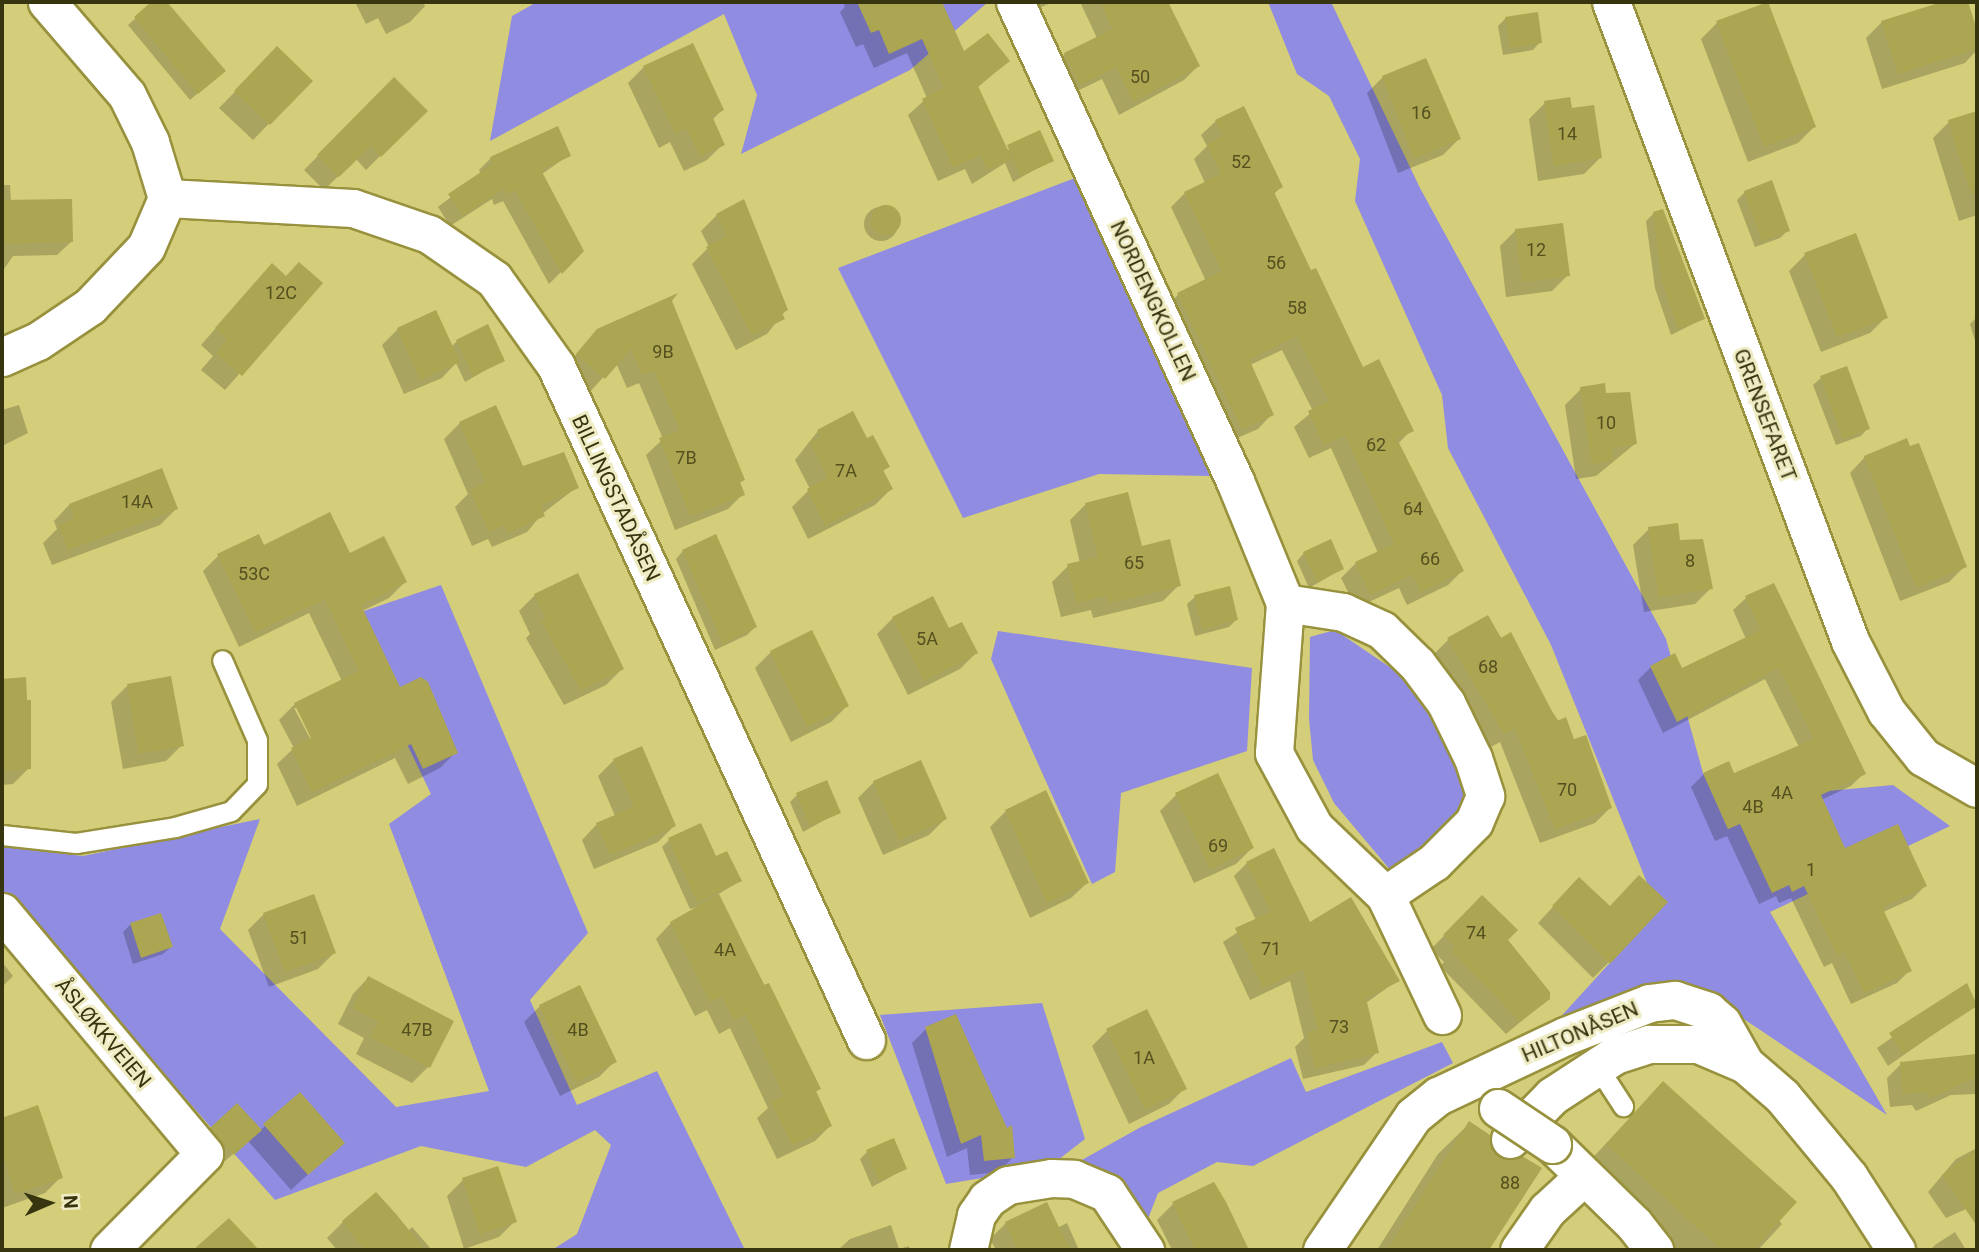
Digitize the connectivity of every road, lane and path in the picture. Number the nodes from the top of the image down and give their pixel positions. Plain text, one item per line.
1 (47, 2) edge
2 (1015, 2) edge
3 (1611, 2) edge
4 (167, 198) junction
5 (2, 357) edge
6 (1285, 603) junction
7 (222, 660) dead end
8 (1977, 788) edge
9 (2, 835) edge
10 (1385, 895) junction
11 (2, 912) edge
12 (1443, 1015) dead end
13 (866, 1040) dead end
14 (1745, 1064) junction
15 (1597, 1066) junction
16 (1472, 1079) junction
17 (1623, 1106) dead end
18 (1504, 1124) junction
19 (1584, 1176) junction
20 (109, 1250) edge
21 (968, 1250) edge
22 (1145, 1250) edge
23 (1322, 1250) edge
24 (1519, 1250) edge
25 (1654, 1250) edge
26 (1896, 1250) edge

1 - 4 street
2 - 6 street, NORDENGKOLLEN
3 - 8 street, GRENSEFARET
4 - 5 street
4 - 13 street, BILLINGSTADÅSEN
6 - 10 street, NORDENGKOLLEN
6 - 10 street
7 - 9 lane
10 - 12 street, NORDENGKOLLEN
11 - 20 street, ÅSLØKKVEIEN
14 - 15 street, HILTONÅSEN
14 - 16 street, HILTONÅSEN
14 - 26 street, HILTONÅSEN
15 - 17 lane
15 - 18 street, HILTONÅSEN
16 - 18 street
16 - 23 street, HILTONÅSEN
18 - 19 street, bridge
19 - 24 street
19 - 25 street
21 - 22 street

